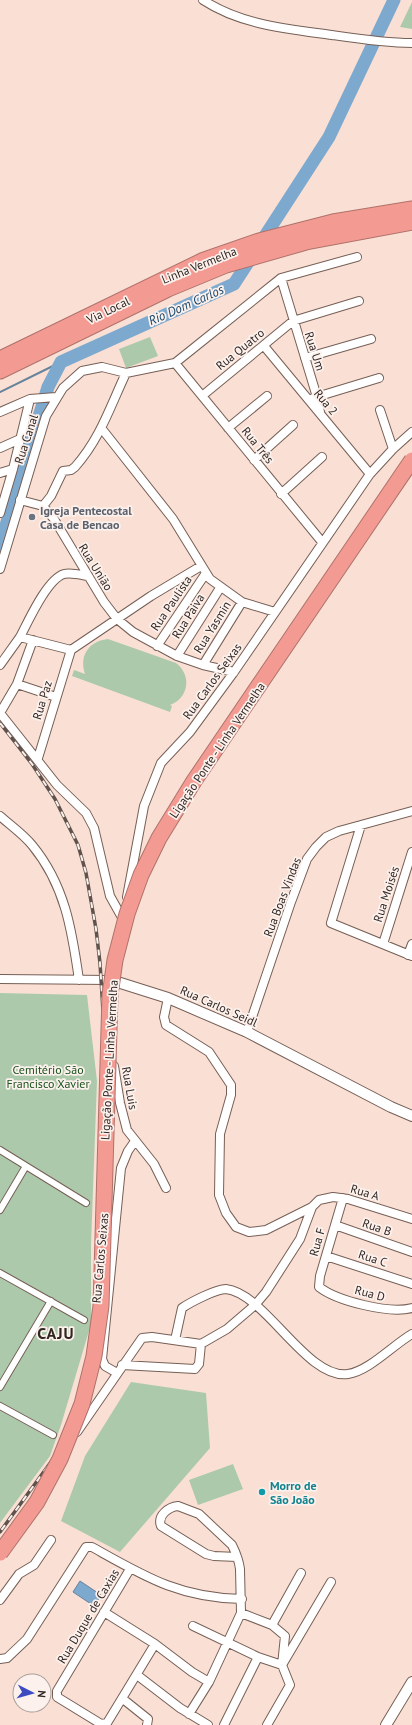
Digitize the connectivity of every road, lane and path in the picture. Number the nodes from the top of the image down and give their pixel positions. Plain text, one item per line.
1 (203, 0) edge
2 (410, 43) edge
3 (412, 209) edge
4 (412, 222) edge
5 (334, 228) junction
6 (357, 257) dead end
7 (228, 270) dead end
8 (281, 278) junction
9 (359, 301) dead end
10 (293, 321) junction
11 (371, 339) dead end
12 (264, 346) junction
13 (305, 358) junction
14 (0, 360) edge
15 (175, 363) junction
16 (0, 371) edge
17 (126, 373) junction
18 (0, 376) edge
19 (379, 378) dead end
20 (202, 396) junction
21 (267, 396) dead end
22 (53, 397) junction
23 (317, 397) junction
24 (33, 399) junction
25 (308, 400) junction
26 (380, 410) dead end
27 (0, 412) edge
28 (320, 413) junction
29 (292, 425) dead end
30 (228, 428) junction
31 (102, 429) junction
32 (412, 432) edge
33 (20, 439) junction
34 (0, 448) edge
35 (393, 448) junction
36 (322, 457) dead end
37 (254, 460) junction
38 (412, 460) edge
39 (13, 469) junction
40 (0, 473) edge
41 (370, 474) junction
42 (281, 494) junction
43 (20, 500) junction
44 (42, 506) junction
45 (0, 513) edge
46 (322, 542) junction
47 (0, 569) edge
48 (203, 570) junction
49 (88, 576) junction
50 (220, 588) junction
51 (242, 602) junction
52 (275, 612) junction
53 (117, 619) junction
54 (20, 636) junction
55 (33, 640) junction
56 (156, 646) junction
57 (71, 650) junction
58 (177, 656) junction
59 (0, 665) edge
60 (203, 665) junction
61 (234, 672) junction
62 (17, 684) junction
63 (56, 697) junction
64 (0, 713) edge
65 (38, 758) junction
66 (412, 811) edge
67 (0, 816) edge
68 (360, 825) junction
69 (412, 852) edge
70 (124, 921) junction
71 (383, 944) junction
72 (412, 944) edge
73 (410, 956) edge
74 (0, 979) edge
75 (79, 980) junction
76 (111, 980) junction
77 (168, 998) junction
78 (247, 1032) junction
79 (412, 1116) edge
80 (135, 1141) junction
81 (0, 1150) edge
82 (26, 1166) junction
83 (166, 1188) dead end
84 (343, 1198) junction
85 (86, 1203) dead end
86 (312, 1207) junction
87 (0, 1210) edge
88 (412, 1219) edge
89 (335, 1225) junction
90 (412, 1252) edge
91 (326, 1256) junction
92 (0, 1273) edge
93 (412, 1284) edge
94 (324, 1290) joint
95 (51, 1301) junction
96 (255, 1305) junction
97 (412, 1308) edge
98 (84, 1320) dead end
99 (412, 1334) edge
100 (175, 1340) junction
101 (201, 1344) junction
102 (122, 1365) junction
103 (117, 1373) junction
104 (0, 1387) edge
105 (0, 1406) edge
106 (53, 1435) dead end
107 (69, 1443) dead end
108 (40, 1486) dead end
109 (0, 1540) edge
110 (51, 1540) dead end
111 (0, 1553) edge
112 (237, 1557) junction
113 (130, 1569) junction
114 (301, 1573) dead end
115 (331, 1582) dead end
116 (242, 1599) junction
117 (0, 1600) edge
118 (104, 1612) junction
119 (241, 1613) junction
120 (193, 1626) dead end
121 (272, 1626) junction
122 (228, 1642) junction
123 (155, 1644) junction
124 (258, 1657) junction
125 (0, 1659) edge
126 (282, 1665) junction
127 (137, 1675) junction
128 (209, 1682) junction
129 (412, 1682) edge
130 (123, 1699) junction
131 (189, 1714) junction
132 (147, 1725) edge
133 (208, 1725) edge
134 (224, 1725) edge
135 (267, 1725) edge
136 (386, 1725) edge

1 - 2 street
3 - 5 highway, Linha Vermelha
4 - 5 highway, Linha Vermelha
5 - 14 highway, Linha Vermelha
5 - 16 highway, Linha Vermelha
6 - 8 street
7 - 18 street, Via Local
8 - 10 street, Rua Um
8 - 15 street
9 - 10 street, Rua Um
10 - 12 street, Rua Quatro
10 - 13 street, Rua Um
11 - 13 street
12 - 20 street, Rua Quatro
12 - 25 street, Rua 2
13 - 23 street, Rua Um
15 - 17 street
15 - 20 street, Rua Três
17 - 22 street, Rua Canal
17 - 31 street
19 - 23 street
20 - 30 street, Rua Três
21 - 30 street
22 - 24 street
22 - 43 street, Rua Canal
23 - 25 street
23 - 28 street, Rua Um
24 - 27 street
24 - 33 street
25 - 28 street, Rua 2
26 - 35 street
28 - 41 street, Rua 2
29 - 37 street
30 - 37 street, Rua Três
31 - 44 street
31 - 48 street
32 - 35 street, Rua Carlos Seixas
33 - 34 street
33 - 39 street
35 - 41 street, Rua Carlos Seixas
36 - 42 street
37 - 42 street, Rua Três
38 - 111 highway, Ligação Ponte - Linha Vermelha, bridge
39 - 40 street
39 - 45 street
41 - 46 street, Rua Carlos Seixas
42 - 46 street, Rua Três
43 - 44 street
43 - 47 street, Rua Canal
44 - 49 street, Rua União
46 - 52 street, Rua Carlos Seixas
48 - 50 street
48 - 53 street
48 - 56 street, Rua Paulista
49 - 53 street, Rua União
49 - 54 street
50 - 51 street
50 - 58 street, Rua Paiva
51 - 52 street
51 - 60 street, Rua Yasmin
52 - 61 street, Rua Carlos Seixas
53 - 56 street, Rua União
53 - 57 street
54 - 55 street
54 - 59 street
55 - 57 street
55 - 62 street
56 - 58 street, Rua União
57 - 63 street, Rua Paz
58 - 60 street, Rua União
60 - 61 street, Rua União
61 - 70 street, Rua Carlos Seixas
62 - 63 street
62 - 64 street
63 - 65 street, Rua Paz
64 - 65 street
65 - 70 street
66 - 68 street, Rua Boas Vindas
67 - 75 street
68 - 71 street
68 - 78 street, Rua Boas Vindas
69 - 71 street, Rua Moisés
70 - 76 street, Rua Carlos Seixas
71 - 73 street
72 - 73 street
74 - 75 street, Rua Carlos Seidl
75 - 76 street, Rua Carlos Seidl
76 - 77 street, Rua Carlos Seidl
76 - 80 street, Rua Luis
77 - 78 street, Rua Carlos Seidl
77 - 86 street, Rua A
78 - 79 street, Rua Carlos Seidl
80 - 83 street, Rua Luis
80 - 103 street, Rua Carlos Seixas
81 - 82 street
82 - 85 street
82 - 87 street
84 - 86 street, Rua A
84 - 88 street, Rua A
84 - 89 street, Rua F
86 - 96 street
89 - 90 street, Rua B
89 - 91 street, Rua F
91 - 93 street, Rua C
91 - 94 street, Rua F
92 - 95 street
94 - 97 street, Rua D
95 - 98 street
95 - 104 street
96 - 99 street
96 - 100 street
96 - 101 street
100 - 101 street
100 - 102 street
101 - 102 street
102 - 103 street
103 - 107 street
105 - 106 street
108 - 109 street
110 - 117 street
112 - 112 street
112 - 116 street
113 - 116 street
113 - 118 street, Rua Duque de Caxias
113 - 125 street
114 - 121 street
115 - 126 street
116 - 119 street
118 - 123 street
118 - 130 street, Rua Duque de Caxias
119 - 121 street
119 - 122 street
120 - 122 street
121 - 126 street
122 - 124 street
122 - 128 street
123 - 127 street
123 - 128 street
124 - 126 street
124 - 134 street
126 - 135 street
127 - 130 street
127 - 131 street
128 - 131 street
129 - 136 street
130 - 132 street
131 - 133 street

